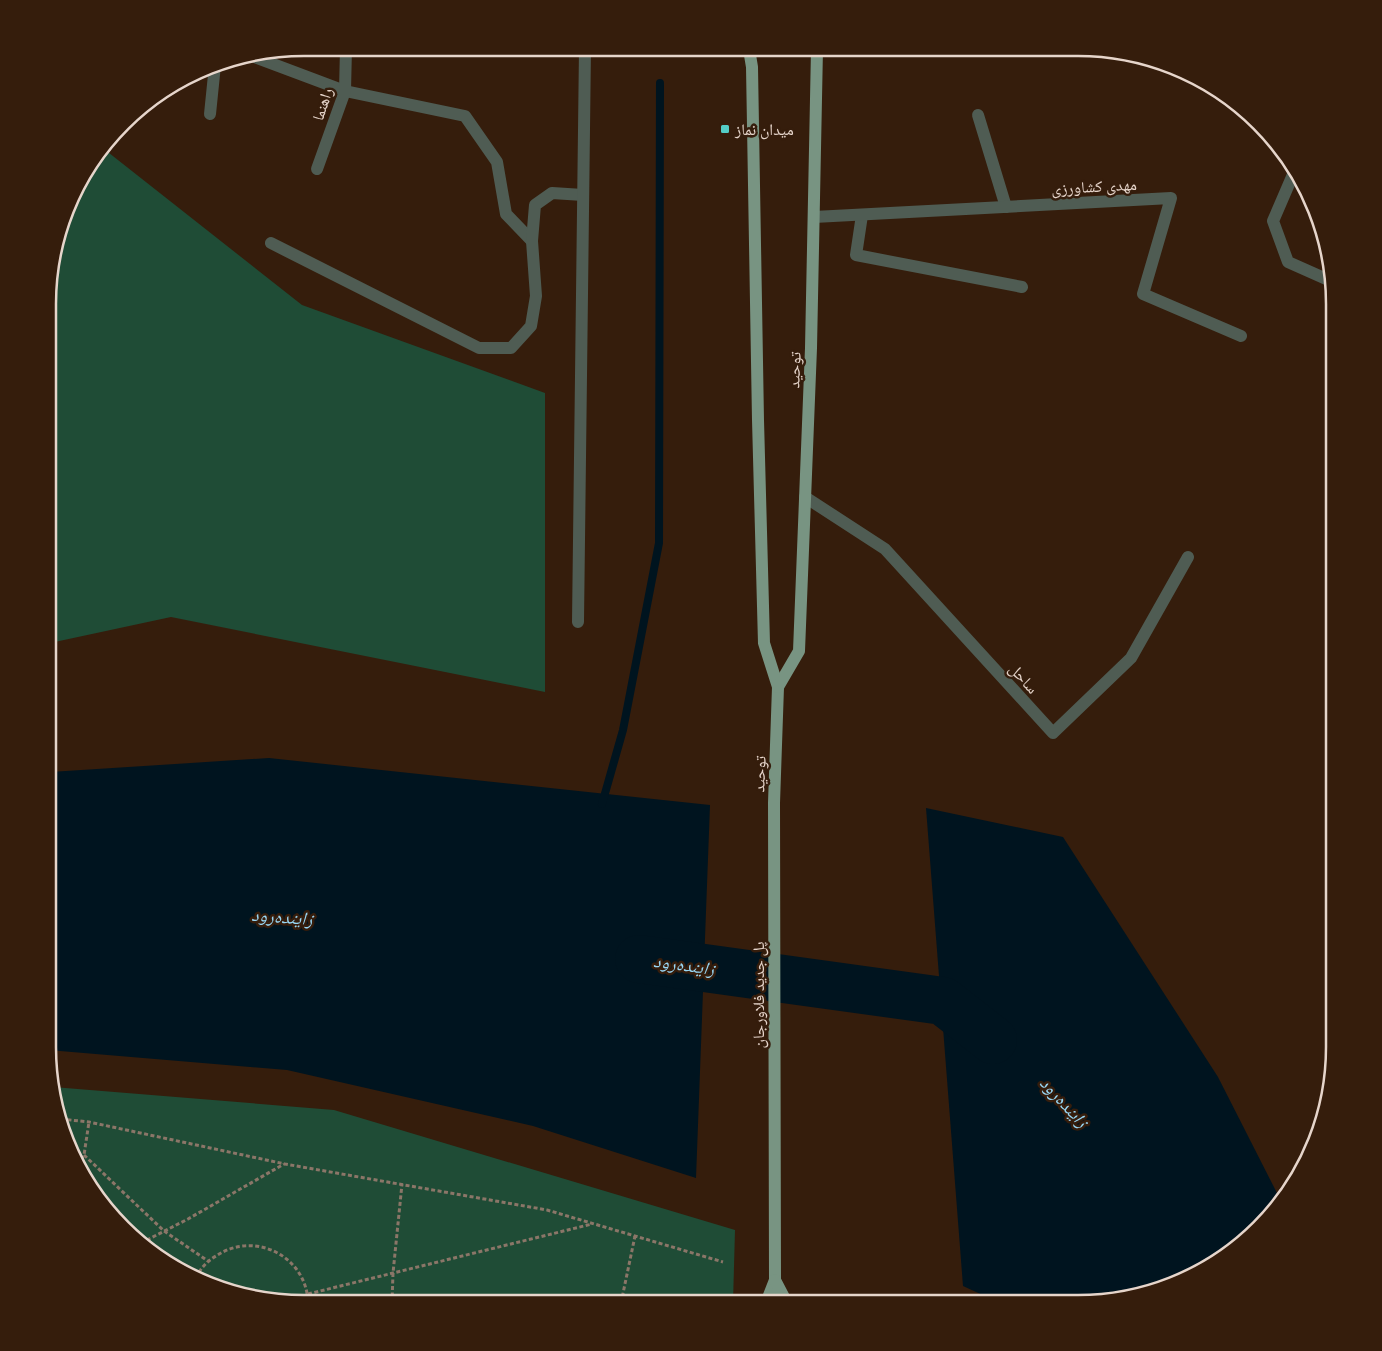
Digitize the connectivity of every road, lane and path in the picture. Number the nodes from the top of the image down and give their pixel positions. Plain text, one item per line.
1 (346, 56) edge
2 (585, 56) edge
3 (750, 56) edge
4 (817, 56) edge
5 (262, 60) edge
6 (215, 73) edge
7 (345, 91) junction
8 (210, 114) dead end
9 (978, 115) dead end
10 (317, 169) dead end
11 (1291, 177) edge
12 (583, 195) junction
13 (1006, 207) junction
14 (862, 215) junction
15 (814, 217) junction
16 (532, 241) junction
17 (271, 243) dead end
18 (1324, 278) edge
19 (1022, 286) dead end
20 (1241, 336) dead end
21 (805, 497) junction
22 (1188, 557) dead end
23 (578, 622) dead end
24 (778, 687) junction
25 (774, 803) joint
26 (67, 1120) edge
27 (89, 1122) junction
28 (84, 1155) junction
29 (82, 1158) edge
30 (285, 1164) junction
31 (402, 1184) junction
32 (593, 1224) junction
33 (164, 1231) junction
34 (635, 1236) junction
35 (148, 1239) edge
36 (208, 1261) junction
37 (723, 1262) dead end
38 (200, 1272) edge
39 (393, 1273) junction
40 (775, 1280) junction
41 (308, 1294) joint
42 (392, 1295) edge
43 (623, 1295) edge
44 (769, 1295) edge
45 (783, 1295) edge

1 - 7 street, راهنما
2 - 12 street
3 - 24 main road, توحید
4 - 15 main road, توحید
5 - 7 street
6 - 8 street
7 - 10 street, راهنما
7 - 16 street
9 - 13 street
11 - 18 street
12 - 16 street
12 - 23 street
13 - 14 street, مهدی کشاورزی
13 - 20 street, مهدی کشاورزی
14 - 15 street, مهدی کشاورزی
14 - 19 street
15 - 21 main road, توحید
16 - 17 street
21 - 22 street, ساحل
21 - 24 main road, توحید
24 - 25 main road, توحید
25 - 40 main road, پل جدید فلاورجان
26 - 27 path
27 - 28 path
27 - 30 path
28 - 29 path
28 - 33 path
30 - 31 path
30 - 33 path
31 - 32 path
31 - 39 path
32 - 34 path
32 - 39 path
33 - 35 path
33 - 36 path
34 - 37 path
34 - 43 path
36 - 38 path
36 - 41 path
39 - 41 path
39 - 42 path
40 - 44 main road
40 - 45 main road

